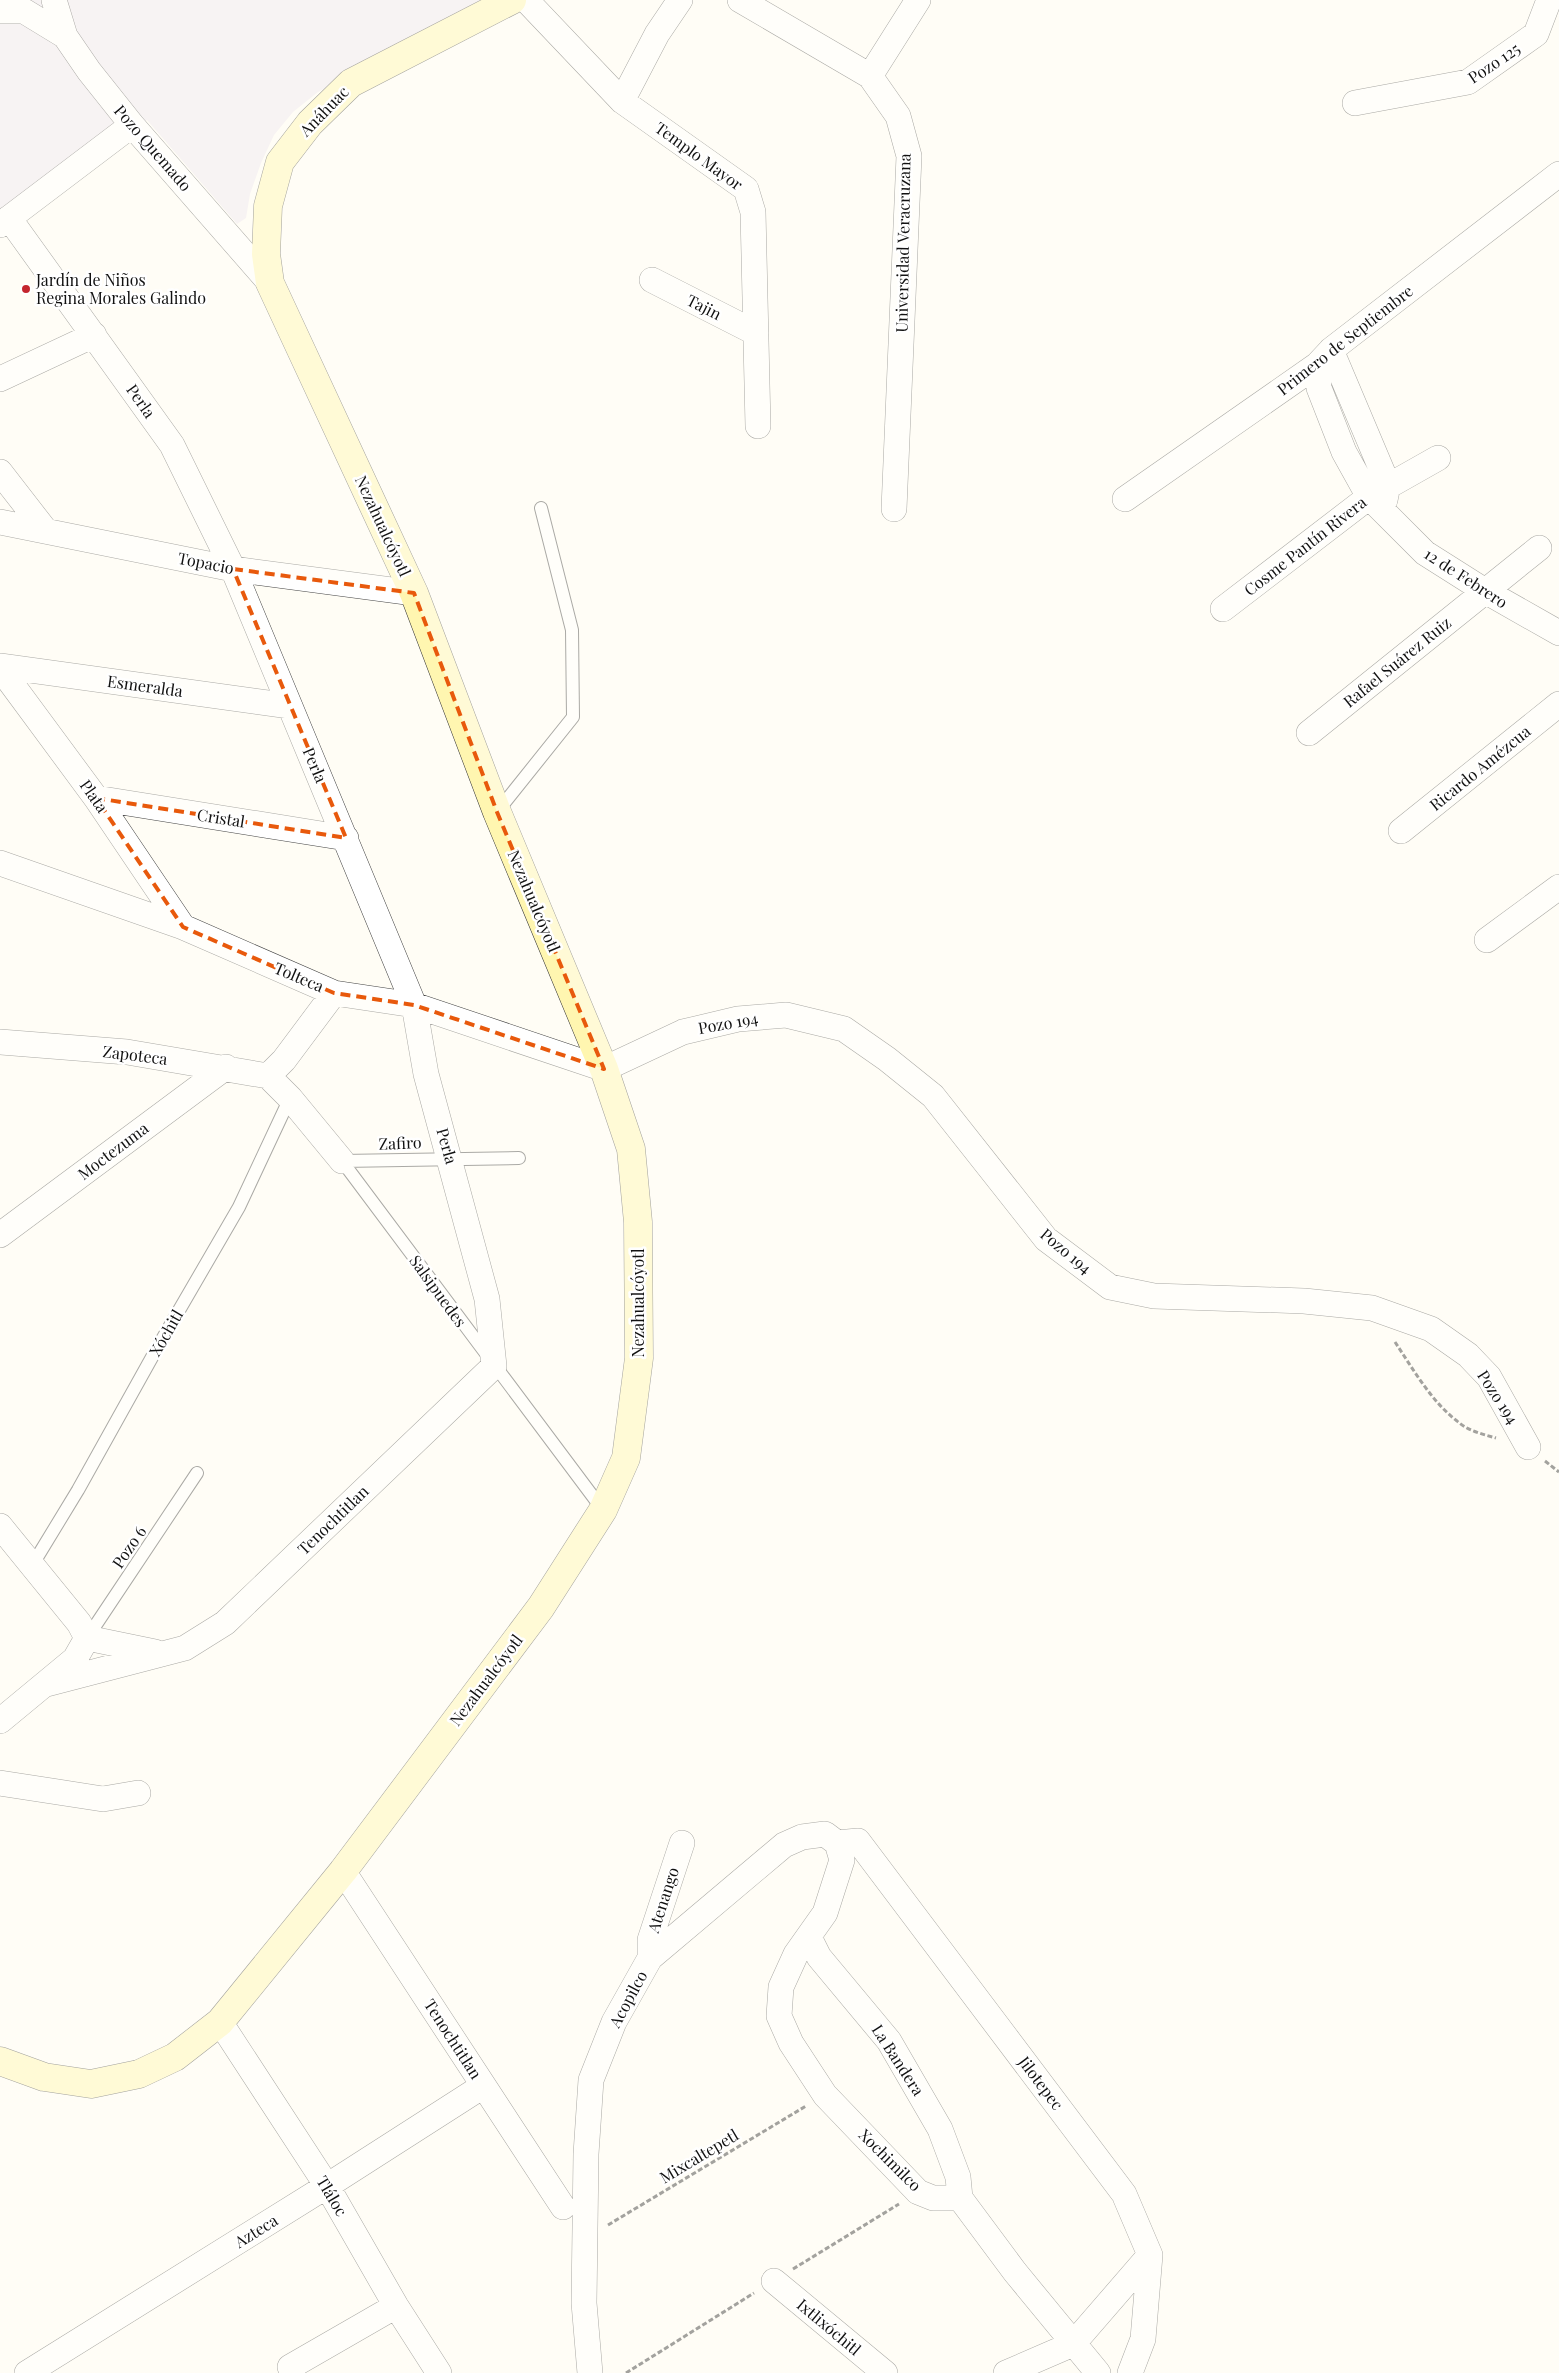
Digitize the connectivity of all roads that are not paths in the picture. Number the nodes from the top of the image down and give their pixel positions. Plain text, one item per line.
1 (54, 0) edge
2 (512, 0) edge
3 (526, 0) edge
4 (680, 0) edge
5 (740, 0) edge
6 (918, 0) edge
7 (1549, 0) edge
8 (0, 11) edge
9 (1559, 18) edge
10 (1536, 34) junction
11 (65, 36) junction
12 (870, 76) junction
13 (622, 101) junction
14 (1355, 102) dead end
15 (132, 125) junction
16 (1559, 174) edge
17 (4, 221) edge
18 (652, 280) dead end
19 (270, 283) junction
20 (756, 333) junction
21 (94, 335) junction
22 (1324, 357) junction
23 (0, 379) edge
24 (758, 426) dead end
25 (1438, 458) dead end
26 (0, 472) edge
27 (1380, 498) junction
28 (1125, 499) dead end
29 (541, 508) dead end
30 (894, 509) dead end
31 (0, 522) edge
32 (45, 530) junction
33 (1539, 548) dead end
34 (233, 569) junction
35 (1485, 591) junction
36 (414, 593) junction
37 (1223, 609) dead end
38 (1559, 633) edge
39 (0, 667) edge
40 (1559, 704) edge
41 (290, 706) junction
42 (1309, 733) dead end
43 (96, 798) junction
44 (497, 812) junction
45 (1401, 832) dead end
46 (346, 838) junction
47 (0, 863) edge
48 (1559, 887) edge
49 (183, 927) junction
50 (1487, 940) dead end
51 (334, 992) junction
52 (414, 1005) junction
53 (0, 1042) edge
54 (226, 1067) junction
55 (604, 1068) junction
56 (268, 1076) junction
57 (290, 1098) junction
58 (450, 1158) junction
59 (519, 1158) dead end
60 (342, 1161) junction
61 (0, 1235) edge
62 (494, 1366) junction
63 (1528, 1447) road end
64 (198, 1473) dead end
65 (603, 1510) junction
66 (0, 1526) edge
67 (33, 1564) junction
68 (87, 1638) junction
69 (161, 1653) junction
70 (47, 1684) junction
71 (0, 1721) edge
72 (0, 1784) edge
73 (138, 1793) dead end
74 (837, 1842) junction
75 (682, 1843) dead end
76 (343, 1871) junction
77 (809, 1937) junction
78 (650, 1958) junction
79 (220, 2022) junction
80 (0, 2062) edge
81 (484, 2086) junction
82 (327, 2186) junction
83 (960, 2198) junction
84 (563, 2207) dead end
85 (1150, 2255) junction
86 (774, 2281) dead end
87 (396, 2306) junction
88 (1073, 2344) junction
89 (290, 2367) dead end
90 (28, 2373) edge
91 (439, 2373) edge
92 (590, 2373) edge
93 (885, 2373) edge
94 (1006, 2373) edge
95 (1098, 2373) edge
96 (1130, 2373) edge

1 - 11 street, Pozo Quemado
2 - 19 main road, Anáhuac
3 - 13 street, Templo Mayor
4 - 13 street
5 - 12 street
6 - 12 street
7 - 10 street, Pozo 125
8 - 11 street
9 - 10 street
10 - 14 street, Pozo 125
11 - 15 street, Pozo Quemado
12 - 30 street, Universidad Veracruzana
13 - 20 street, Templo Mayor
15 - 17 street
15 - 19 street, Pozo Quemado
16 - 22 street, Primero de Septiembre
17 - 21 street, Perla
18 - 20 street, Tajin
19 - 36 main road, Nezahualcóyotl
20 - 24 street, Templo Mayor
21 - 23 street
21 - 34 street, Perla
22 - 27 street, 12 de Febrero
22 - 28 street, Primero de Septiembre
25 - 27 street, Cosme Pantín Rivera
26 - 32 street
27 - 35 street, 12 de Febrero
27 - 37 street, Cosme Pantín Rivera
29 - 44 lane
31 - 32 street, Topacio
32 - 34 street, Topacio
33 - 35 street, Rafael Suárez Ruiz
34 - 36 street, Topacio
34 - 41 street, Perla
35 - 38 street, 12 de Febrero
35 - 42 street, Rafael Suárez Ruiz
36 - 44 main road, Nezahualcóyotl
39 - 41 street, Esmeralda
39 - 43 street, Plata
40 - 45 street, Ricardo Amézcua
41 - 46 street, Perla
43 - 46 street, Cristal
43 - 49 street, Plata
44 - 55 main road, Nezahualcóyotl
46 - 52 street, Perla
47 - 49 street, Tolteca
48 - 50 street
49 - 51 street, Tolteca
51 - 52 street, Tolteca
51 - 56 street
52 - 55 street, Tolteca
52 - 58 street, Perla
53 - 54 street, Zapoteca
54 - 56 street, Zapoteca
54 - 61 street, Moctezuma
55 - 63 street, Pozo 194
55 - 65 main road, Nezahualcóyotl
56 - 57 street, Salsipuedes
57 - 60 street, Salsipuedes
57 - 67 lane, Xóchitl
58 - 59 lane, Zafiro
58 - 60 lane, Zafiro
58 - 62 street, Perla
60 - 62 lane, Salsipuedes
62 - 65 lane, Salsipuedes
62 - 69 street, Tenochtitlan
64 - 68 lane, Pozo 6
65 - 76 main road, Nezahualcóyotl
66 - 67 street
67 - 68 street
68 - 69 street, Tenochtitlan
68 - 70 street
69 - 70 street, Tenochtitlan
70 - 71 street
72 - 73 street
74 - 77 street
74 - 78 street, Acopilco
74 - 85 street, Jilotepec
75 - 78 street, Atenango
76 - 79 main road, Nezahualcóyotl
76 - 81 street, Tenochtitlan
77 - 83 street, La Bandera
77 - 83 street, Xochimilco
78 - 92 street, Acopilco
79 - 80 main road, Nezahualcóyotl
79 - 82 street, Tláloc
81 - 82 street, Azteca
81 - 84 street, Tenochtitlan
82 - 87 street, Tláloc
82 - 90 street, Azteca
83 - 88 street
85 - 88 street
85 - 96 street, Jilotepec
86 - 93 street, Ixtlixóchitl
87 - 89 street
87 - 91 street, Tláloc
88 - 94 street
88 - 95 street

